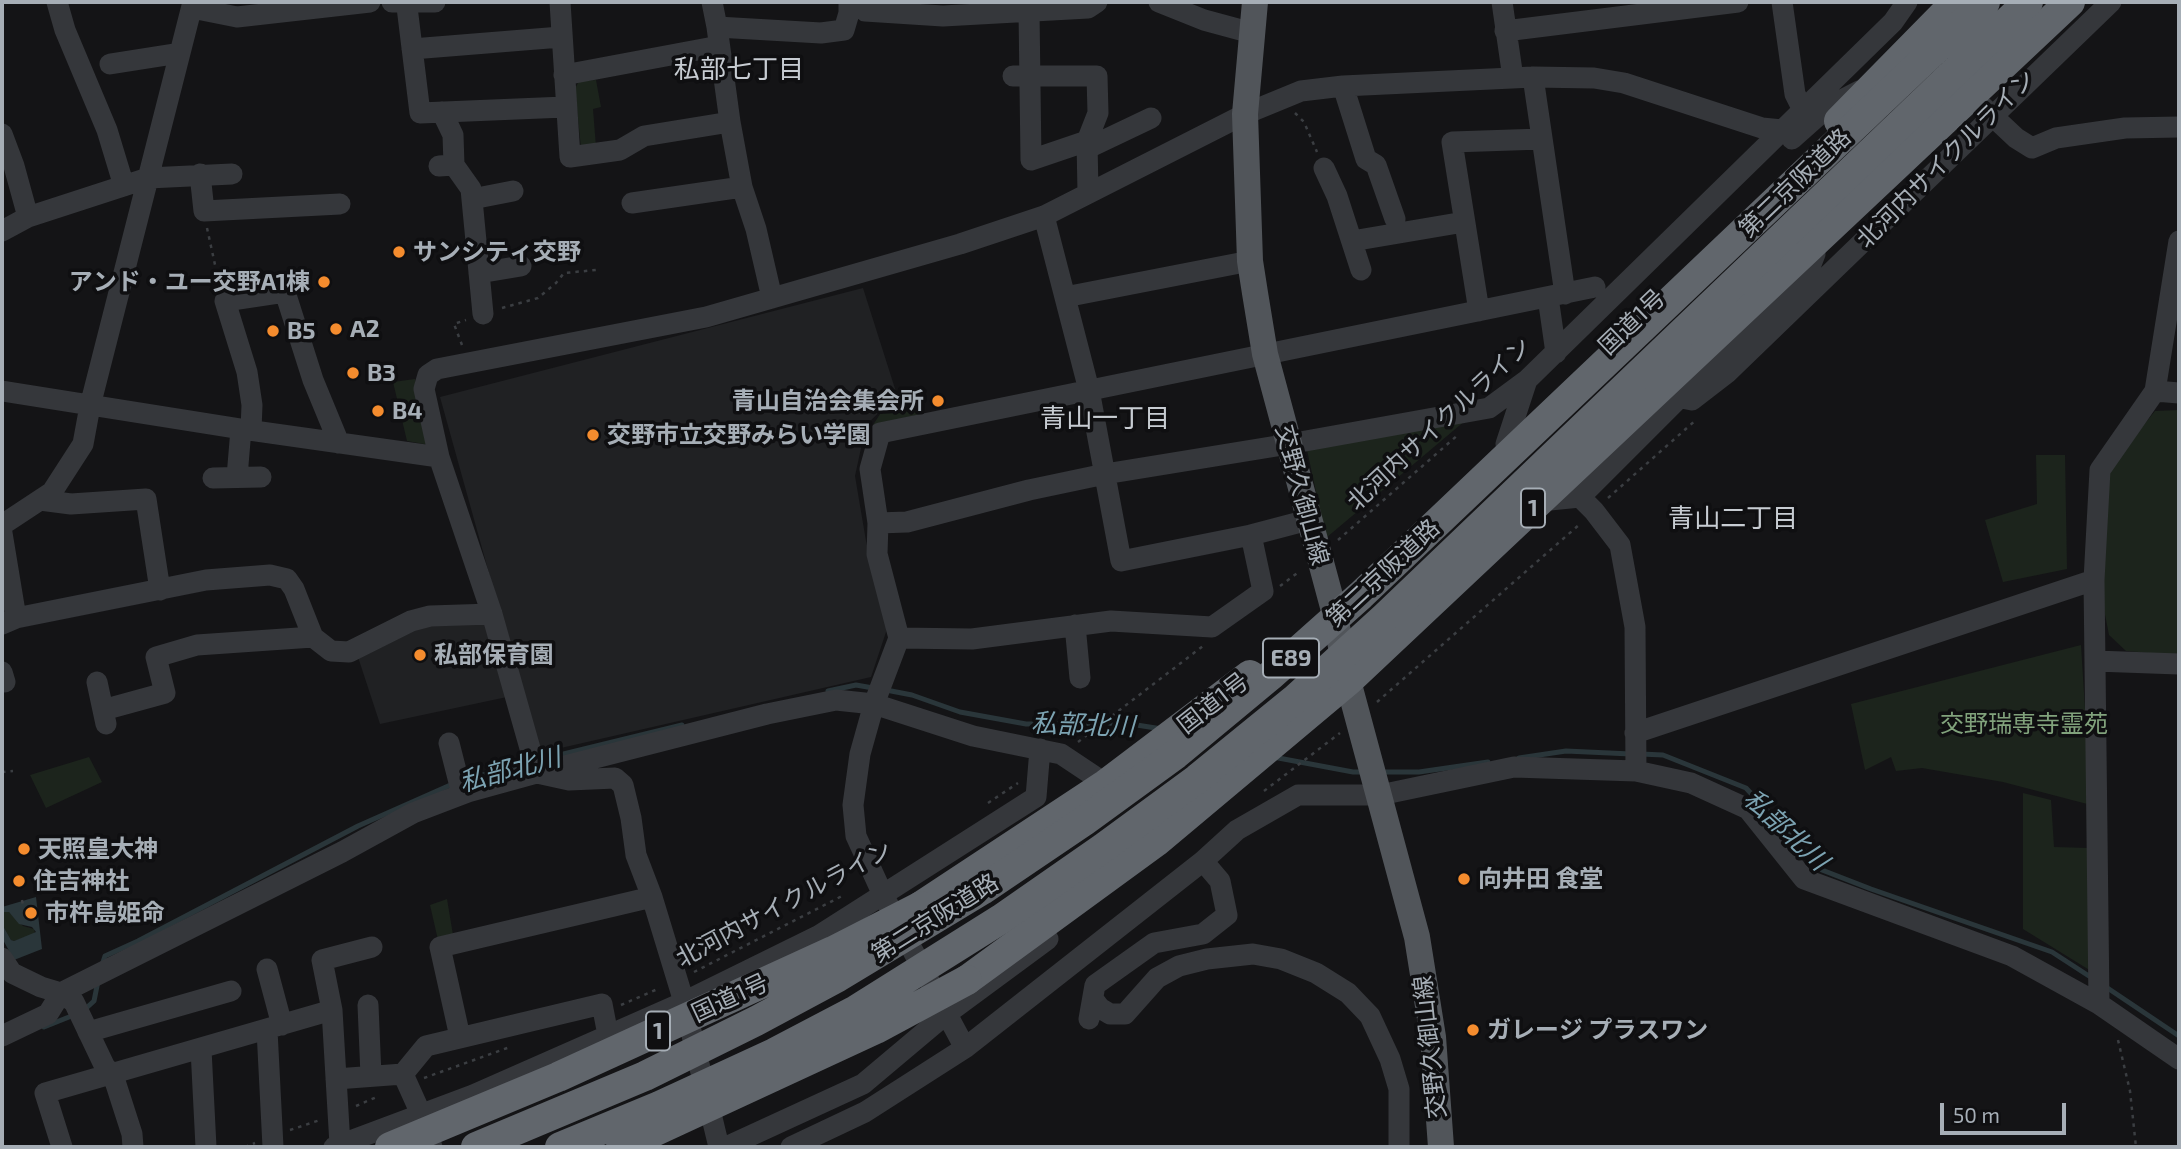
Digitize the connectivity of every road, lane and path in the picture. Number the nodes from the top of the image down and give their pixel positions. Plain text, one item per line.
1 (57, 2) edge
2 (370, 2) edge
3 (435, 2) edge
4 (559, 2) edge
5 (712, 2) edge
6 (1097, 2) edge
7 (1255, 2) edge
8 (1502, 2) edge
9 (1738, 2) edge
10 (1782, 2) edge
11 (1907, 2) edge
12 (1956, 2) edge
13 (1985, 2) edge
14 (2028, 2) edge
15 (2070, 2) edge
16 (2111, 2) edge
17 (1171, 4) edge
18 (192, 5) edge
19 (400, 5) edge
20 (872, 7) edge
21 (944, 9) edge
22 (1029, 11) junction
23 (1892, 22) junction
24 (1505, 31) junction
25 (1252, 33) junction
26 (718, 36) junction
27 (561, 37) junction
28 (1917, 43) junction
29 (412, 49) junction
30 (180, 53) junction
31 (110, 64) dead end
32 (564, 75) junction
33 (1022, 76) junction
34 (1523, 78) junction
35 (1883, 78) junction
36 (1343, 86) junction
37 (1971, 94) junction
38 (1282, 98) junction
39 (565, 107) junction
40 (1803, 110) junction
41 (442, 112) junction
42 (1245, 114) junction
43 (1992, 115) junction
44 (1150, 118) dead end
45 (730, 122) junction
46 (2179, 127) edge
47 (1782, 130) junction
48 (2, 134) edge
49 (1542, 139) junction
50 (1087, 144) junction
51 (1324, 168) joint
52 (200, 174) junction
53 (232, 174) dead end
54 (148, 178) junction
55 (124, 186) junction
56 (742, 187) junction
57 (1723, 189) junction
58 (513, 191) dead end
59 (1088, 193) junction
60 (472, 199) junction
61 (632, 203) dead end
62 (340, 204) dead end
63 (204, 211) junction
64 (1044, 216) junction
65 (28, 217) junction
66 (1395, 219) dead end
67 (1464, 222) junction
68 (1825, 230) junction
69 (2, 231) edge
70 (2179, 241) edge
71 (1352, 242) junction
72 (1250, 261) junction
73 (521, 267) dead end
74 (596, 270) dead end
75 (1362, 270) dead end
76 (479, 273) junction
77 (1595, 288) dead end
78 (1557, 295) junction
79 (1065, 297) junction
80 (772, 298) junction
81 (225, 301) junction
82 (1479, 311) junction
83 (483, 314) junction
84 (1556, 353) junction
85 (1265, 355) junction
86 (469, 363) junction
87 (1527, 380) junction
88 (1089, 390) junction
89 (2, 391) edge
90 (2155, 391) junction
91 (2179, 393) edge
92 (1677, 397) junction
93 (90, 406) junction
94 (1697, 419) dead end
95 (246, 430) junction
96 (1459, 434) dead end
97 (339, 443) junction
98 (1289, 444) junction
99 (1506, 444) junction
100 (439, 457) junction
101 (1105, 474) junction
102 (237, 477) junction
103 (261, 477) dead end
104 (213, 478) dead end
105 (40, 500) junction
106 (1540, 501) junction
107 (1587, 504) junction
108 (11, 509) edge
109 (1308, 520) junction
110 (878, 523) junction
111 (2, 525) edge
112 (2, 533) edge
113 (1251, 535) junction
114 (1318, 557) junction
115 (2094, 580) junction
116 (160, 590) junction
117 (1275, 590) dead end
118 (1333, 607) junction
119 (492, 614) junction
120 (9, 621) edge
121 (1075, 625) junction
122 (313, 637) junction
123 (899, 638) junction
124 (1211, 639) dead end
125 (2095, 662) junction
126 (2179, 664) edge
127 (1080, 678) dead end
128 (1348, 681) junction
129 (97, 682) dead end
130 (874, 704) junction
131 (1360, 718) junction
132 (1635, 733) junction
133 (449, 743) dead end
134 (1062, 754) junction
135 (1039, 760) junction
136 (13, 771) dead end
137 (1636, 771) junction
138 (2, 772) edge
139 (537, 773) junction
140 (1106, 784) junction
141 (459, 785) junction
142 (1264, 791) dead end
143 (1380, 795) junction
144 (984, 806) dead end
145 (1156, 842) junction
146 (1203, 860) junction
147 (879, 887) junction
148 (652, 897) junction
149 (22, 900) dead end
150 (23, 905) dead end
151 (372, 947) dead end
152 (2, 958) edge
153 (267, 969) dead end
154 (678, 981) junction
155 (231, 991) dead end
156 (61, 993) junction
157 (684, 1002) junction
158 (368, 1005) dead end
159 (2106, 1009) junction
160 (332, 1010) junction
161 (604, 1013) junction
162 (945, 1015) junction
163 (274, 1028) junction
164 (88, 1031) junction
165 (608, 1035) junction
166 (2, 1036) edge
167 (460, 1037) junction
168 (512, 1046) dead end
169 (965, 1048) junction
170 (201, 1049) junction
171 (2179, 1059) edge
172 (113, 1075) junction
173 (371, 1076) junction
174 (336, 1079) junction
175 (405, 1079) junction
176 (338, 1113) junction
177 (421, 1114) junction
178 (273, 1142) edge
179 (337, 1146) edge
180 (62, 1147) edge
181 (133, 1147) edge
182 (206, 1147) edge
183 (245, 1147) edge
184 (390, 1147) edge
185 (432, 1147) edge
186 (476, 1147) edge
187 (560, 1147) edge
188 (621, 1147) edge
189 (719, 1147) edge
190 (726, 1147) edge
191 (791, 1147) edge
192 (1399, 1147) edge
193 (1441, 1147) edge
194 (2136, 1147) edge

1 - 55 street
2 - 18 street
3 - 19 street
4 - 27 street
5 - 26 street
6 - 22 street
7 - 25 main road, 交野久御山線
8 - 24 street
9 - 24 street
10 - 40 street
11 - 23 street
12 - 28 highway, 国道1号 / 1
13 - 186 highway, 第二京阪道路 / E89, bridge
14 - 187 highway, 第二京阪道路 / E89, bridge
15 - 37 highway, 1
16 - 43 street
17 - 25 street
18 - 30 street
19 - 29 street
20 - 21 street
20 - 26 street
21 - 22 street
22 - 33 street
23 - 28 street
23 - 40 street
24 - 34 street
25 - 42 main road, 交野久御山線
26 - 32 street
26 - 45 street
27 - 29 street
27 - 32 street
28 - 35 highway, 国道1号 / 1
28 - 37 street
29 - 41 street
30 - 31 street
30 - 54 street
32 - 39 street
33 - 50 street
33 - 50 street
34 - 36 street
34 - 47 street
34 - 49 street
35 - 57 street
35 - 99 highway, 国道1号 / 1
36 - 38 street
36 - 66 street
37 - 43 street
37 - 68 highway, 1
38 - 42 street
38 - 51 path
39 - 41 street
39 - 45 street
40 - 47 street
41 - 60 street
42 - 59 street
42 - 72 main road, 交野久御山線
43 - 46 street
43 - 92 street
44 - 50 street
45 - 56 street
47 - 57 street
48 - 65 street
49 - 67 street
49 - 78 street
50 - 59 street
51 - 71 street
52 - 53 street
52 - 54 street
52 - 63 street
54 - 55 street
54 - 93 street
55 - 65 street
56 - 61 street
56 - 80 street
57 - 84 street
58 - 60 street
59 - 64 street
60 - 76 street
62 - 63 street
63 - 81 path
64 - 79 street
64 - 80 street
65 - 69 street
67 - 71 street
67 - 82 street
68 - 92 street
68 - 106 highway, 1
70 - 90 street
71 - 75 street
72 - 79 street
72 - 85 main road, 交野久御山線
73 - 76 street
74 - 83 path
76 - 83 street
77 - 78 street
78 - 82 street
78 - 84 street
79 - 88 street
80 - 86 street
81 - 95 street
81 - 97 street
82 - 85 street
83 - 86 path
84 - 87 street
85 - 88 street
85 - 98 main road, 交野久御山線
86 - 100 street
87 - 98 street
87 - 99 street
88 - 101 street
88 - 110 street
89 - 93 street
90 - 91 street
90 - 115 street
92 - 107 street
93 - 95 street
93 - 105 street
94 - 107 path
95 - 97 street
95 - 102 street
96 - 114 path, 北河内サイクルライン
97 - 100 street
98 - 101 street
98 - 109 main road, 交野久御山線
99 - 118 highway, 国道1号 / 1
100 - 119 street
101 - 110 street
101 - 113 street
102 - 103 street
102 - 104 street
105 - 108 street
105 - 116 street
106 - 107 street
106 - 128 highway, 1
107 - 131 path
107 - 132 street
108 - 111 street
109 - 113 street
109 - 114 main road, 交野久御山線
110 - 123 street
112 - 120 street
113 - 121 street
114 - 117 path, 北河内サイクルライン
114 - 118 main road, 交野久御山線
115 - 125 street
115 - 132 street
116 - 120 street
116 - 122 street
118 - 128 main road, 交野久御山線
118 - 140 highway, 国道1号 / 1
119 - 122 street
119 - 139 street
121 - 123 street
121 - 127 street
122 - 129 street
123 - 130 street
124 - 134 path
125 - 126 street
125 - 159 street
128 - 131 main road, 交野久御山線
128 - 145 highway, 1
130 - 135 street
130 - 139 street
130 - 147 street
131 - 142 path
131 - 143 main road, 交野久御山線
132 - 137 street
133 - 141 street
134 - 135 street
134 - 140 street
135 - 144 path
135 - 147 street
136 - 138 path
137 - 143 street
137 - 159 street
139 - 141 street
139 - 148 street
140 - 184 highway, 国道1号 / 1, bridge
141 - 156 street
143 - 146 street
143 - 193 main road, 交野久御山線
145 - 162 street
145 - 188 highway, 1, bridge
146 - 169 street
146 - 192 street
147 - 154 path, 北河内サイクルライン
147 - 157 street
147 - 162 street
148 - 154 street
148 - 167 street
149 - 150 path
151 - 160 street
152 - 156 street
153 - 163 street
154 - 157 street
154 - 161 path, 北河内サイクルライン
155 - 164 street
156 - 164 street
156 - 166 street
157 - 165 street
157 - 189 street
158 - 173 street
159 - 171 street
159 - 194 path
160 - 163 street
160 - 174 street
161 - 165 street
161 - 167 street
162 - 169 street
162 - 190 street
163 - 170 street
163 - 178 street
164 - 172 street
165 - 177 street
167 - 175 street
168 - 175 path
169 - 191 street
170 - 172 street
170 - 182 street
172 - 180 street
172 - 181 street
173 - 174 street
173 - 175 street
174 - 176 street
175 - 176 path
175 - 177 street
176 - 178 path
176 - 179 street
177 - 179 street
177 - 185 street
178 - 183 path

